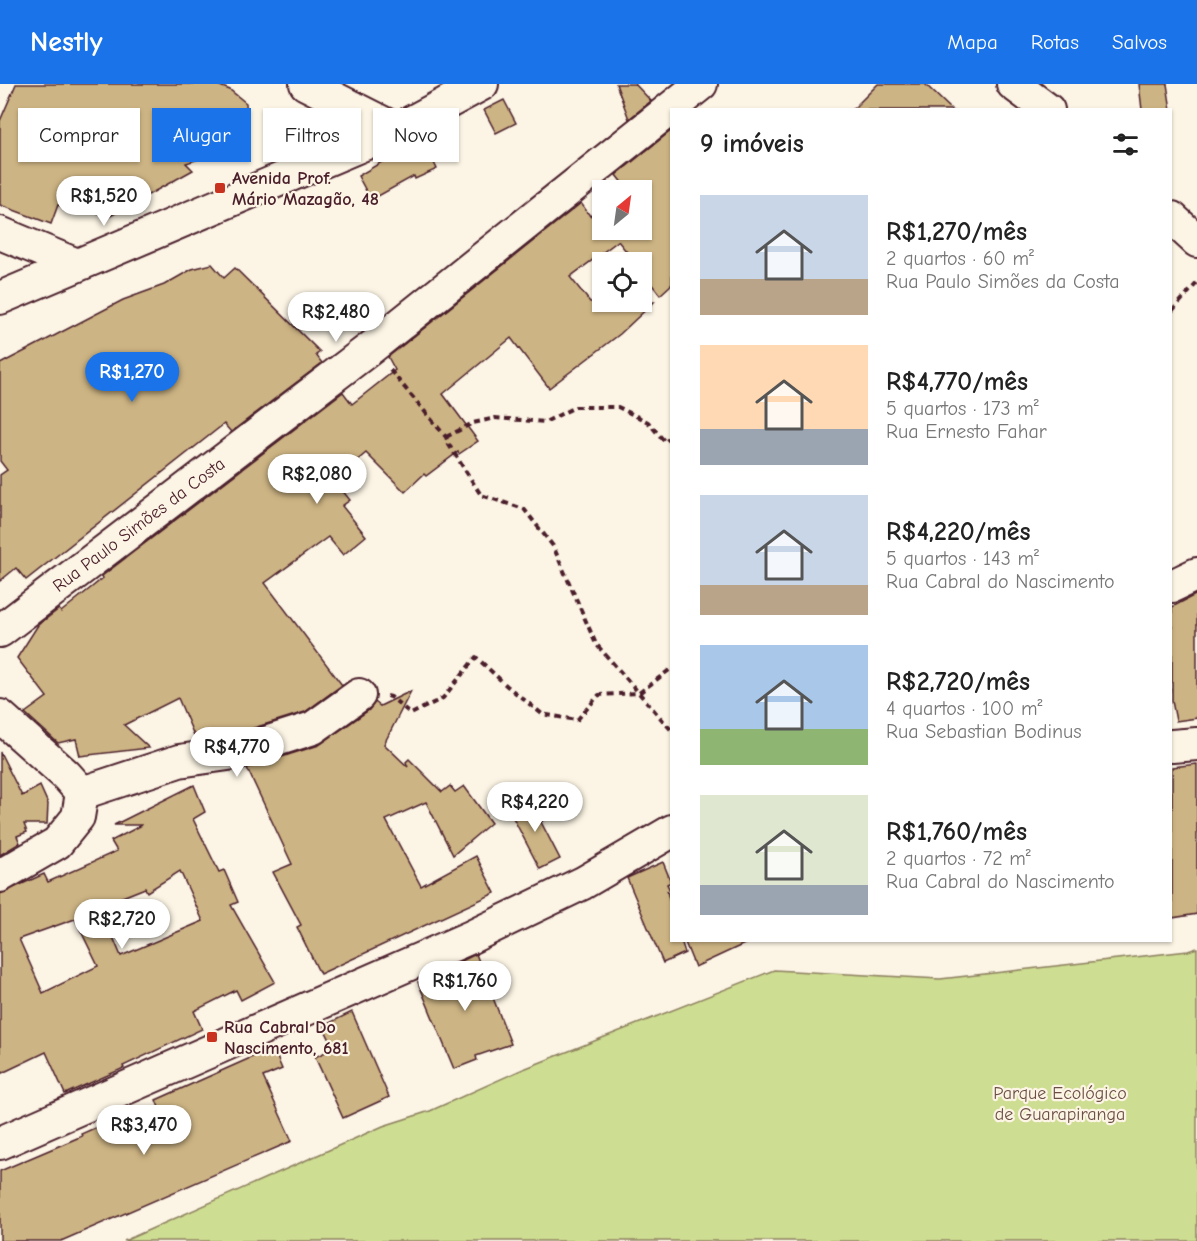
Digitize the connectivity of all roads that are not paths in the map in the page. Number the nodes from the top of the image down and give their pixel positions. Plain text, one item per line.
1 (306, 84) edge
2 (482, 84) edge
3 (701, 84) edge
4 (438, 108) edge
5 (671, 108) edge
6 (670, 109) edge
7 (373, 118) edge
8 (373, 141) edge
9 (1172, 218) edge
10 (0, 233) edge
11 (1197, 241) edge
12 (77, 265) junction
13 (0, 298) edge
14 (1197, 574) edge
15 (1172, 586) edge
16 (0, 631) edge
17 (359, 695) road end
18 (0, 716) edge
19 (1197, 744) edge
20 (1172, 746) edge
21 (82, 793) junction
22 (670, 832) edge
23 (0, 876) edge
24 (0, 1143) edge

1 - 7 street
2 - 4 street
3 - 5 street, Rua Paulo Simões da Costa
6 - 16 street, Rua Paulo Simões da Costa
8 - 12 street
9 - 11 street
10 - 12 street
12 - 13 street
14 - 15 street
17 - 21 street
18 - 21 street
19 - 20 street
21 - 23 street
22 - 24 street

